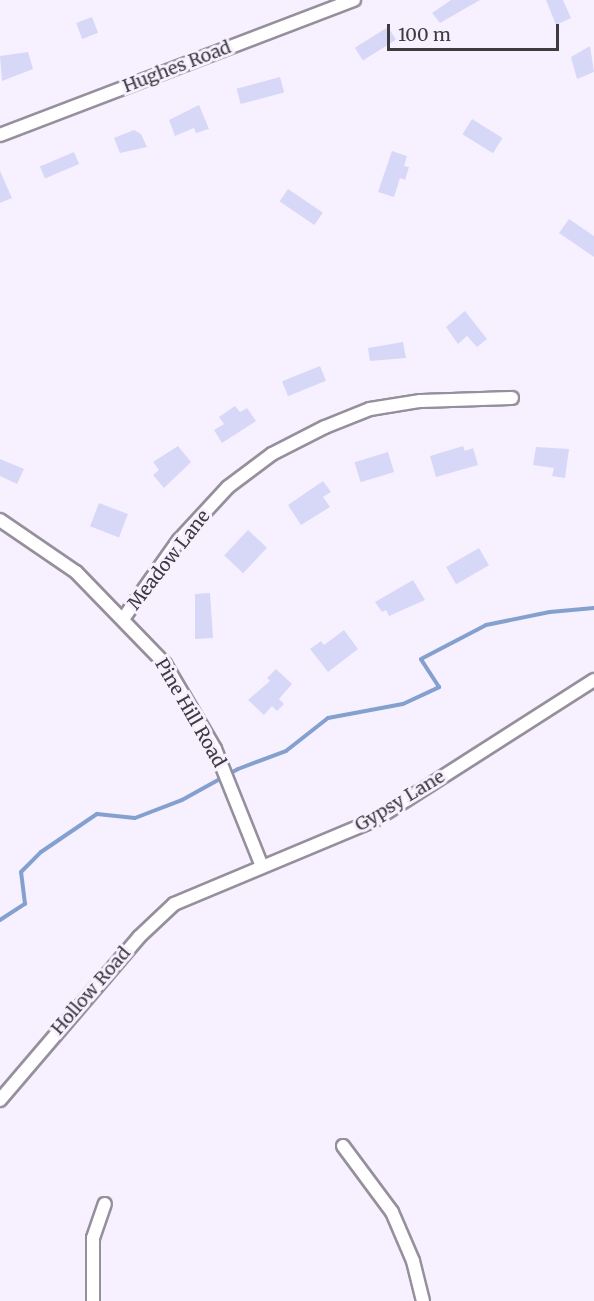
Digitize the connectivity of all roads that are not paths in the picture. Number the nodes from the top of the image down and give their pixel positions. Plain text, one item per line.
1 (354, 0) edge
2 (0, 135) edge
3 (512, 398) dead end
4 (0, 520) edge
5 (123, 619) junction
6 (594, 680) edge
7 (261, 864) junction
8 (192, 893) joint
9 (0, 1100) edge
10 (343, 1146) dead end
11 (105, 1204) dead end
12 (93, 1301) edge
13 (423, 1301) edge

1 - 2 street, Hughes Road
3 - 5 street, Meadow Lane
4 - 5 street, Pine Hill Road
5 - 7 street, Pine Hill Road
6 - 7 street, Gypsy Lane
7 - 8 street, Gypsy Lane
8 - 9 street, Hollow Road
10 - 13 street
11 - 12 street

